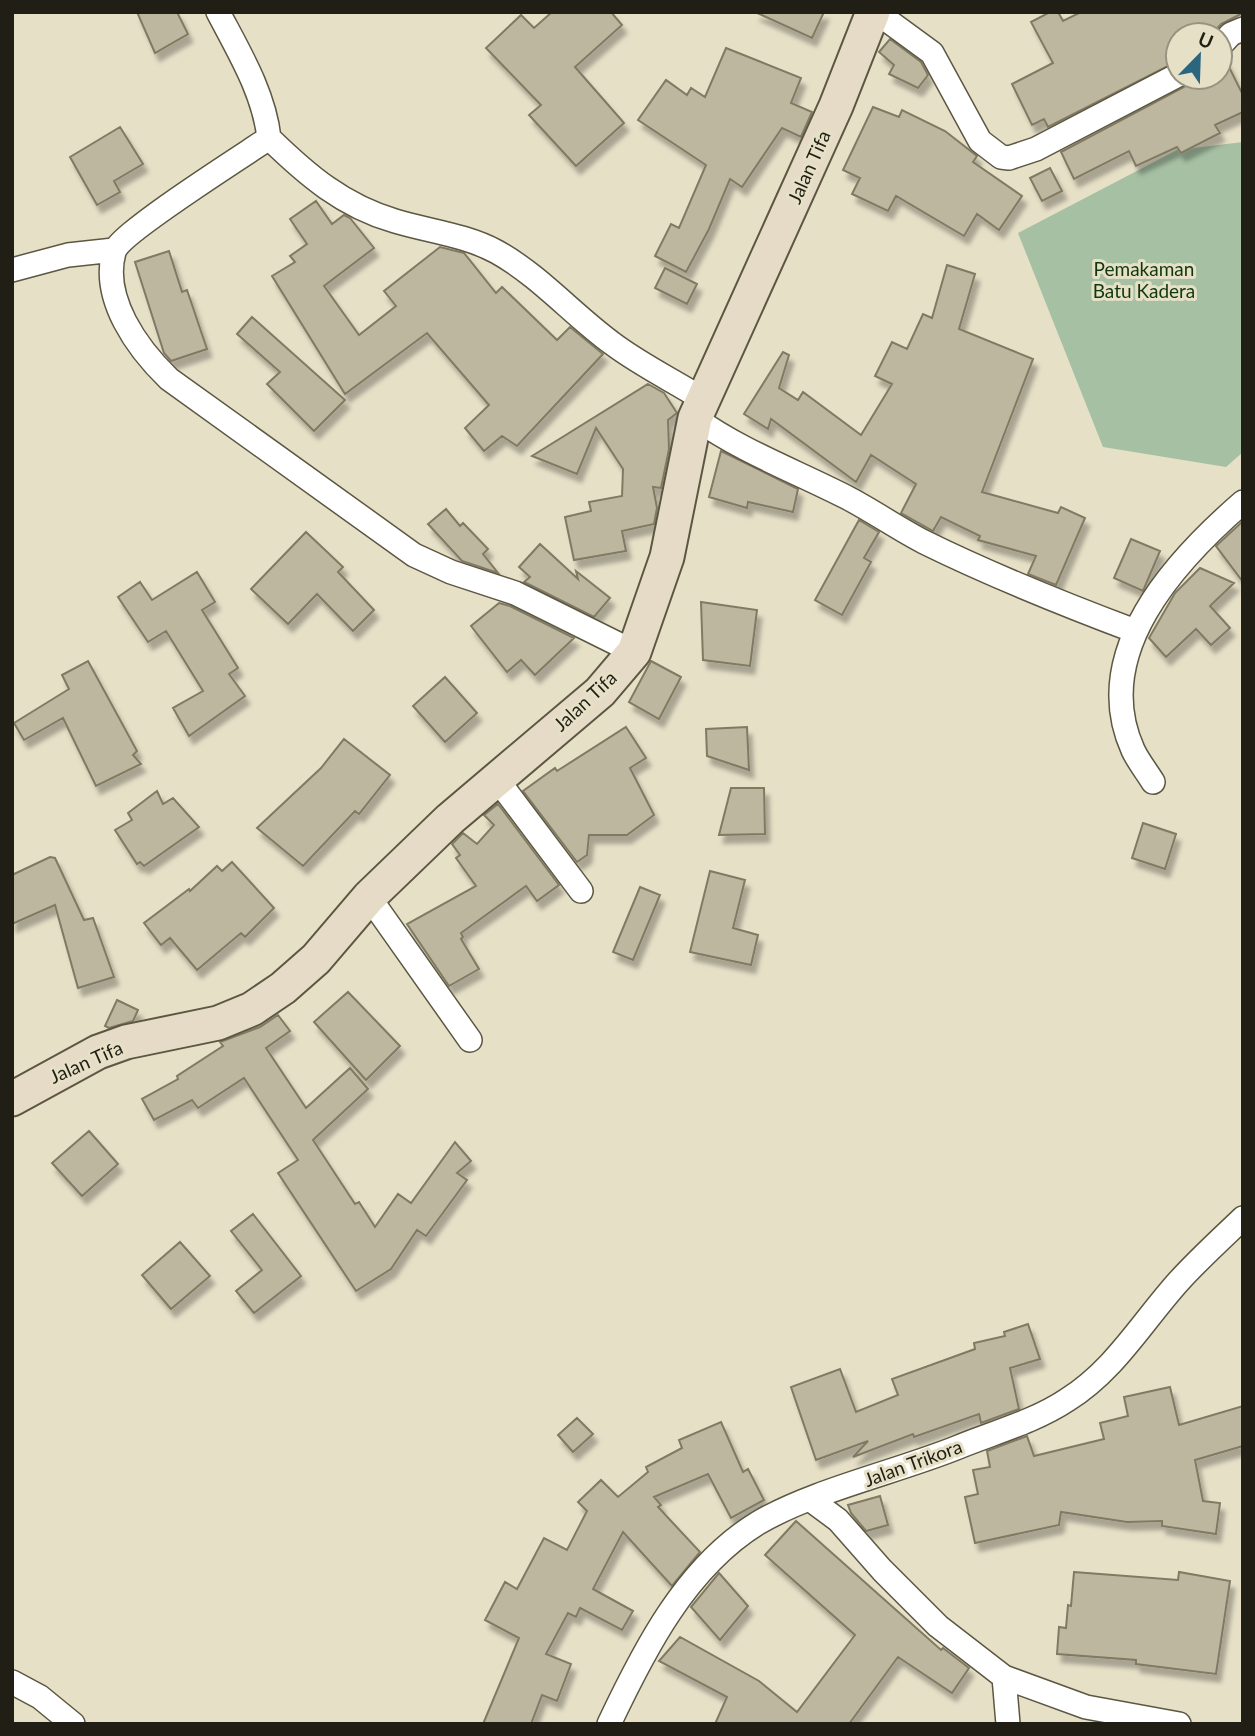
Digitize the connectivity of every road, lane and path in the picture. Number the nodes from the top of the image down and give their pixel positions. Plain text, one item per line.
1 (218, 12) edge
2 (875, 12) edge
3 (1164, 82) edge
4 (269, 138) junction
5 (114, 250) junction
6 (12, 270) edge
7 (699, 409) junction
8 (1243, 502) edge
9 (1135, 631) junction
10 (634, 652) junction
11 (496, 778) junction
12 (1153, 782) dead end
13 (581, 891) dead end
14 (369, 897) junction
15 (470, 1040) dead end
16 (12, 1099) edge
17 (1243, 1218) edge
18 (811, 1500) junction
19 (1004, 1677) junction
20 (12, 1682) edge
21 (73, 1724) edge
22 (609, 1724) edge
23 (1008, 1724) edge
24 (1179, 1724) edge

1 - 4 street
2 - 3 street
2 - 7 street, Jalan Tifa
4 - 5 street
4 - 7 street
5 - 6 street
5 - 10 street
7 - 9 street
7 - 10 street, Jalan Tifa
8 - 9 street
9 - 12 street
10 - 11 street, Jalan Tifa
11 - 13 street
11 - 14 street, Jalan Tifa
14 - 15 street
14 - 16 street, Jalan Tifa
17 - 18 street, Jalan Trikora
18 - 19 street
18 - 22 street, Jalan Trikora
19 - 23 street
19 - 24 street
20 - 21 street

